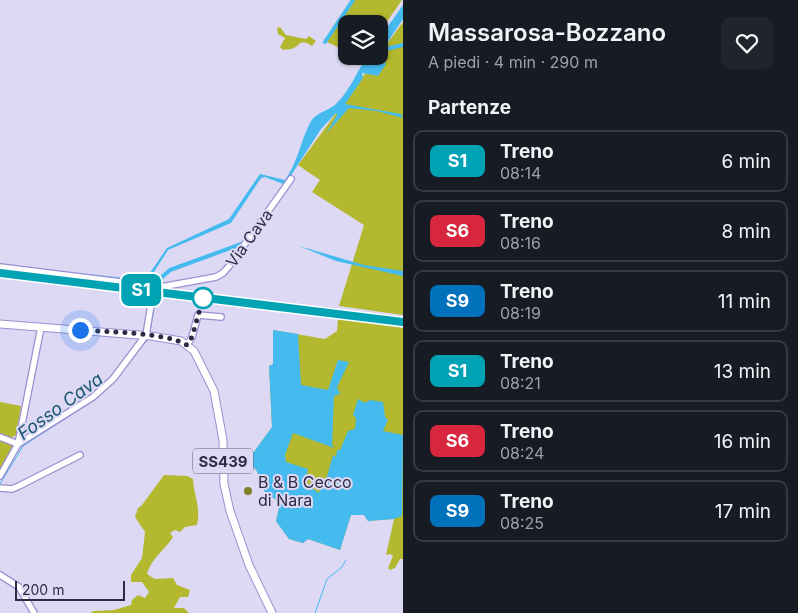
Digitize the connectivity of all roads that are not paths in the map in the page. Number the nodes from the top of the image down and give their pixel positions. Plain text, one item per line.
1 (291, 179) dead end
2 (0, 267) edge
3 (154, 287) junction
4 (221, 317) dead end
5 (0, 324) edge
6 (40, 327) junction
7 (148, 336) junction
8 (187, 345) junction
9 (0, 437) edge
10 (18, 444) junction
11 (80, 455) dead end
12 (0, 476) edge
13 (0, 488) edge
14 (0, 575) edge
15 (34, 613) edge
16 (272, 613) edge

1 - 3 street, Via Cava
2 - 3 street, Via Cava
3 - 7 street
4 - 8 street
5 - 6 main road
6 - 7 main road
6 - 10 street
7 - 8 main road
7 - 10 street
8 - 16 main road, SS439
9 - 10 street
10 - 12 street
11 - 13 street
14 - 15 street

